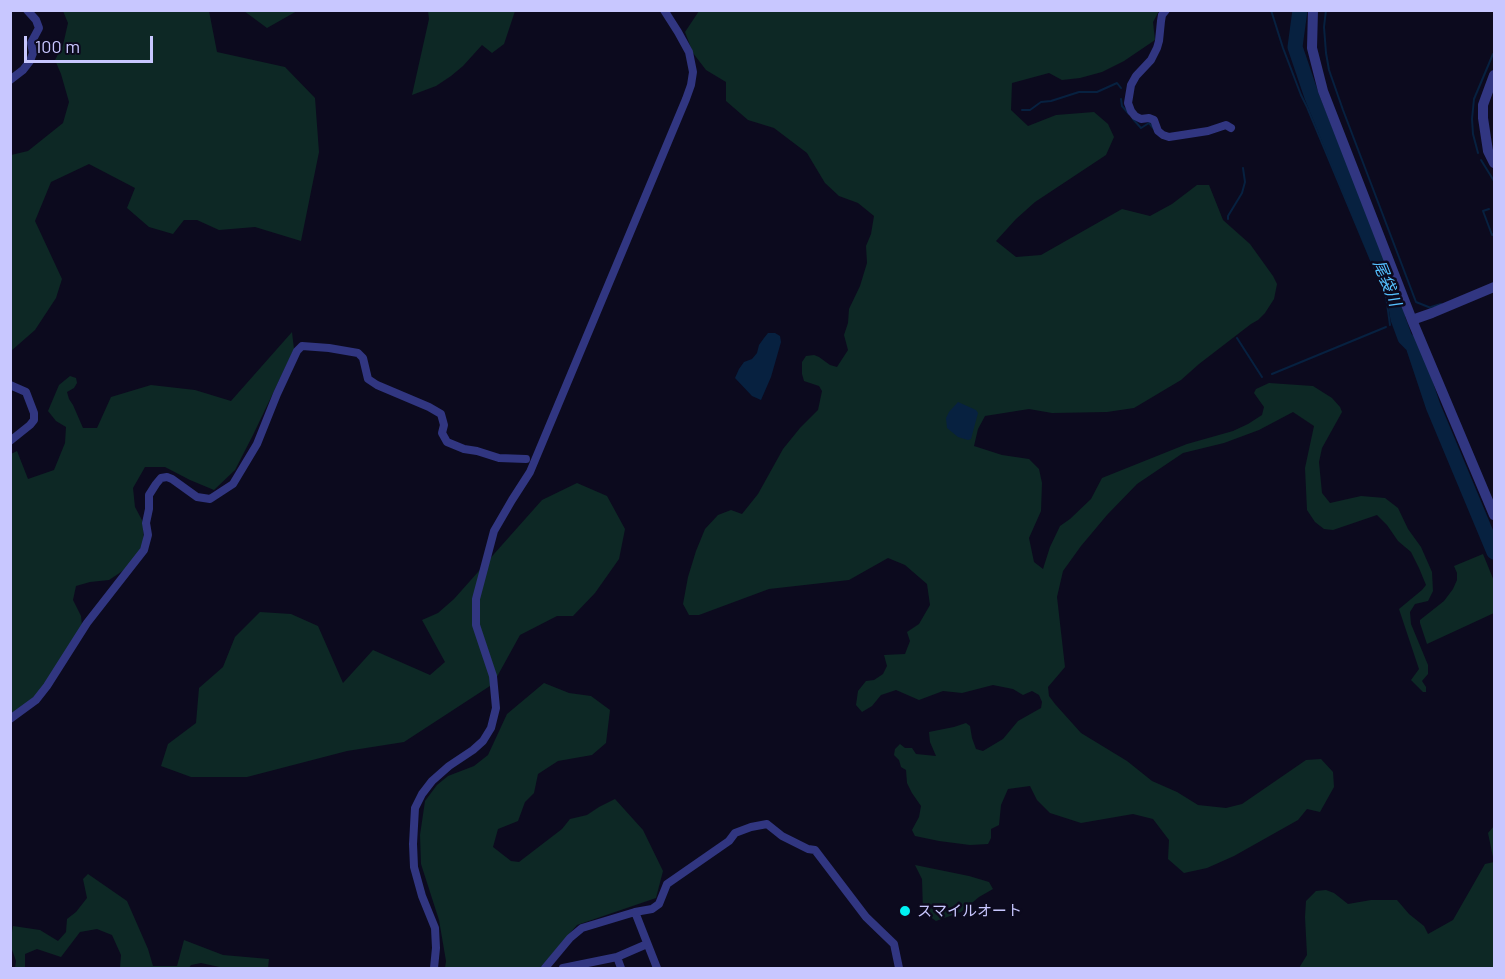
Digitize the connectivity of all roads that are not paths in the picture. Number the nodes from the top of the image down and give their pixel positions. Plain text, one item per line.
1 (27, 10) edge
2 (663, 10) edge
3 (1166, 10) edge
4 (1313, 10) edge
5 (1494, 75) edge
6 (10, 80) edge
7 (1231, 128) dead end
8 (1494, 163) edge
9 (1494, 287) edge
10 (1412, 320) junction
11 (10, 384) edge
12 (10, 441) edge
13 (526, 459) dead end
14 (1494, 515) edge
15 (10, 719) edge
16 (635, 912) junction
17 (647, 944) junction
18 (617, 957) junction
19 (434, 969) edge
20 (545, 969) edge
21 (563, 969) edge
22 (621, 969) edge
23 (657, 969) edge
24 (899, 969) edge

1 - 6 street
2 - 19 street
3 - 7 street
4 - 10 street
5 - 8 street
9 - 10 street
10 - 14 street
11 - 12 street
13 - 15 street
16 - 17 street
16 - 20 street
16 - 24 street
17 - 18 street
17 - 23 street
18 - 21 street
18 - 22 street

